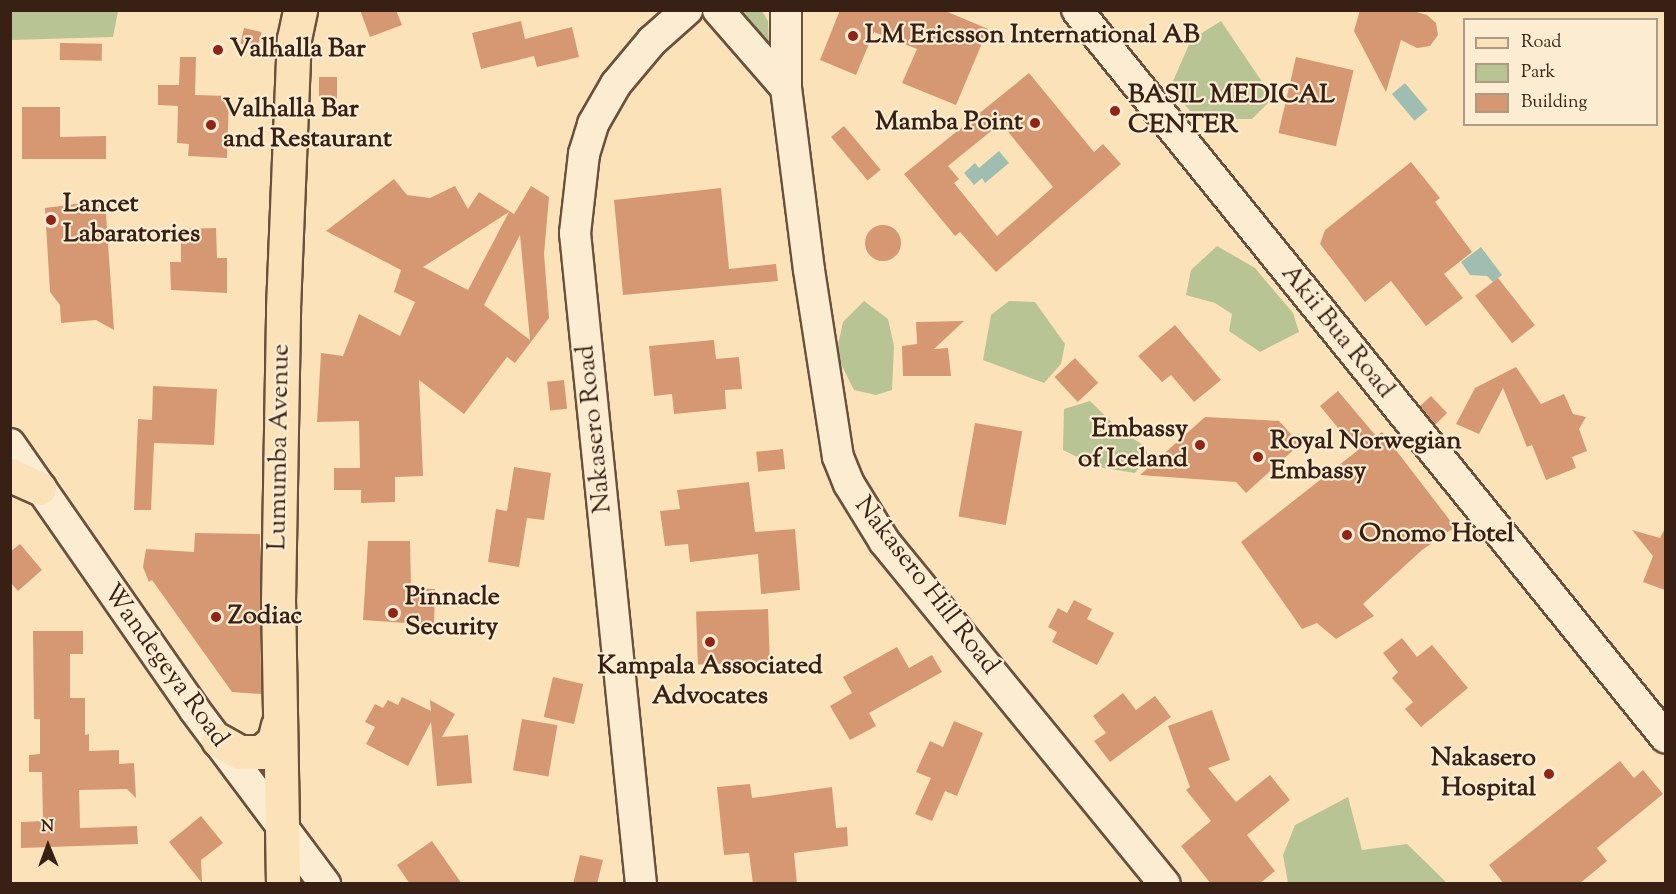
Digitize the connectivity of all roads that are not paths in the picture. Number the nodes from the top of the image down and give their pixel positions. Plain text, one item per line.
1 (300, 10) edge
2 (687, 10) edge
3 (718, 10) edge
4 (786, 10) edge
5 (1077, 10) edge
6 (786, 88) junction
7 (10, 444) edge
8 (25, 482) edge
9 (278, 725) junction
10 (1665, 738) edge
11 (218, 740) junction
12 (280, 823) junction
13 (283, 884) edge
14 (325, 884) edge
15 (641, 884) edge
16 (1165, 884) edge

1 - 9 main road, Lumumba Avenue
2 - 15 street, Nakasero Road
3 - 6 street
4 - 6 street, Nakasero Hill Road
5 - 10 street, Akii Bua Road
6 - 16 street, Nakasero Hill Road
7 - 8 street, Wandegeya Road
8 - 11 street, Wandegeya Road
9 - 11 main road
9 - 12 main road, Lumumba Avenue
11 - 12 street, Wandegeya Road
12 - 13 main road, Lumumba Avenue
12 - 14 street, Wandegeya Road

